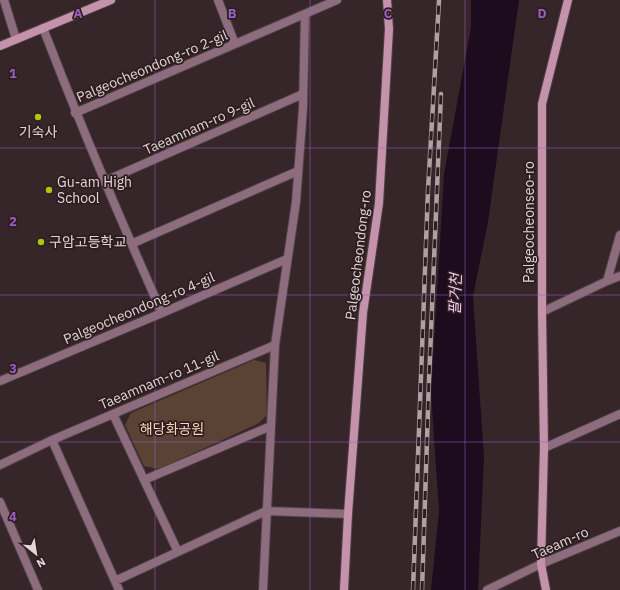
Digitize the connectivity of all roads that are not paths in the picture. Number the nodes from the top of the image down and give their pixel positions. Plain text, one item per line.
1 (4, 0) edge
2 (111, 0) edge
3 (218, 0) edge
4 (336, 0) edge
5 (387, 0) edge
6 (568, 0) edge
7 (305, 14) junction
8 (43, 28) junction
9 (16, 39) junction
10 (235, 44) junction
11 (0, 46) edge
12 (303, 94) junction
13 (75, 113) junction
14 (298, 171) junction
15 (105, 181) junction
16 (620, 235) edge
17 (131, 244) junction
18 (287, 259) junction
19 (620, 276) edge
20 (607, 281) junction
21 (542, 312) junction
22 (162, 313) junction
23 (275, 345) junction
24 (0, 381) edge
25 (113, 414) junction
26 (620, 414) edge
27 (271, 426) junction
28 (52, 440) junction
29 (544, 448) junction
30 (0, 465) edge
31 (144, 480) junction
32 (0, 502) edge
33 (266, 511) junction
34 (348, 514) junction
35 (620, 531) edge
36 (178, 552) junction
37 (541, 564) junction
38 (115, 581) junction
39 (38, 590) edge
40 (118, 590) edge
41 (263, 590) edge
42 (344, 590) edge
43 (487, 590) edge
44 (546, 590) edge

1 - 9 street
2 - 8 main road
3 - 10 street
4 - 7 street, Palgeocheondong-ro 2-gil
5 - 34 main road, Palgeocheondong-ro
6 - 21 main road, Palgeocheonseo-ro
7 - 10 street, Palgeocheondong-ro 2-gil
7 - 12 street
8 - 9 main road
8 - 13 street
9 - 11 main road
10 - 13 street, Palgeocheondong-ro 2-gil
12 - 14 street
12 - 15 street, Taeamnam-ro 9-gil
13 - 15 street
14 - 17 street
14 - 18 street
15 - 17 street
16 - 20 street
17 - 22 street
18 - 22 street, Palgeocheondong-ro 4-gil
18 - 23 street
19 - 20 street
20 - 21 street
21 - 29 main road, Palgeocheonseo-ro
22 - 24 street, Palgeocheondong-ro 4-gil
23 - 25 street, Taeamnam-ro 11-gil
23 - 27 street
25 - 28 street, Taeamnam-ro 11-gil
25 - 31 street
26 - 29 street
27 - 31 street
27 - 33 street
28 - 30 street, Taeamnam-ro 11-gil
28 - 38 street
29 - 37 main road, Palgeocheonseo-ro
31 - 36 street
32 - 39 street
33 - 34 street
33 - 36 street
33 - 41 street
34 - 42 main road, Palgeocheondong-ro
35 - 37 street, Taeam-ro
36 - 38 street
37 - 43 street, Taeam-ro
37 - 44 main road, Palgeocheonseo-ro
38 - 40 street

